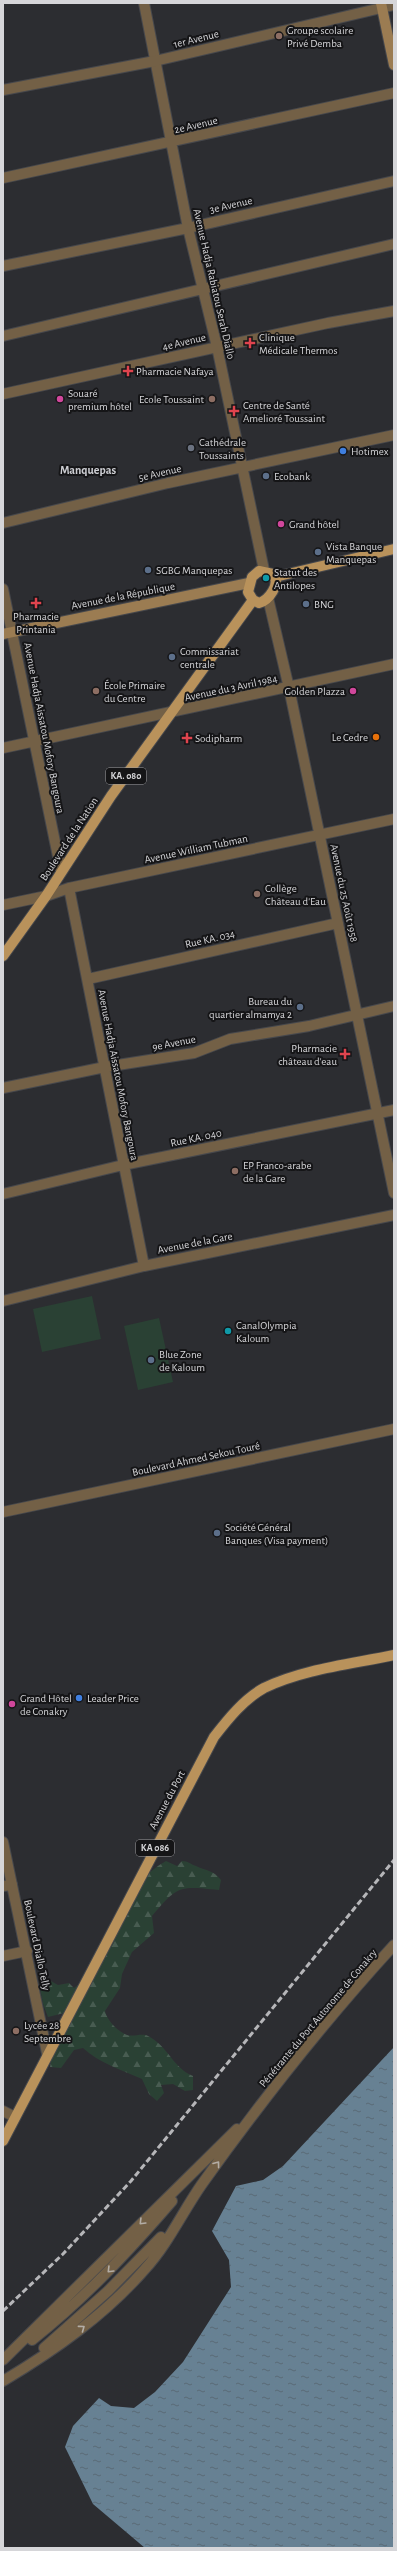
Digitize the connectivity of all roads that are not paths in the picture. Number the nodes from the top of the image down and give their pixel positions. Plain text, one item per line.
1 (144, 3) edge
2 (394, 4) edge
3 (381, 5) edge
4 (155, 61) junction
5 (394, 65) edge
6 (3, 90) edge
7 (394, 93) edge
8 (171, 143) junction
9 (3, 178) edge
10 (394, 181) edge
11 (188, 228) junction
12 (394, 244) edge
13 (3, 266) edge
14 (201, 288) junction
15 (394, 311) edge
16 (3, 336) edge
17 (217, 347) junction
18 (3, 394) edge
19 (394, 435) edge
20 (242, 469) junction
21 (3, 523) edge
22 (394, 549) edge
23 (264, 570) junction
24 (275, 576) junction
25 (249, 583) junction
26 (3, 589) edge
27 (268, 598) junction
28 (253, 600) junction
29 (8, 633) edge
30 (394, 664) edge
31 (289, 688) junction
32 (171, 713) junction
33 (35, 741) junction
34 (3, 748) edge
35 (394, 819) edge
36 (320, 835) junction
37 (61, 871) junction
38 (69, 888) junction
39 (46, 896) junction
40 (3, 906) edge
41 (338, 923) junction
42 (3, 956) edge
43 (88, 979) junction
44 (394, 1006) edge
45 (358, 1014) junction
46 (105, 1066) junction
47 (3, 1088) edge
48 (394, 1110) edge
49 (377, 1114) junction
50 (123, 1165) junction
51 (394, 1193) edge
52 (3, 1194) edge
53 (394, 1215) edge
54 (144, 1266) junction
55 (3, 1302) edge
56 (394, 1429) edge
57 (3, 1512) edge
58 (394, 1655) edge
59 (3, 1842) edge
60 (8, 1886) edge
61 (394, 1945) edge
62 (27, 1951) junction
63 (3, 1956) edge
64 (47, 2053) junction
65 (260, 2106) junction
66 (3, 2111) edge
67 (15, 2117) junction
68 (3, 2141) edge
69 (3, 2362) edge
70 (3, 2381) edge

1 - 4 street, Avenue Hadja Rabiatou Serah Diallo
2 - 3 street, 1er Avenue
3 - 4 street, 1er Avenue
3 - 5 main road
4 - 6 street, 1er Avenue
4 - 8 street, Avenue Hadja Rabiatou Serah Diallo
7 - 8 street, 2e Avenue
8 - 9 street, 2e Avenue
8 - 11 street, Avenue Hadja Rabiatou Serah Diallo
10 - 11 street, 3e Avenue
11 - 13 street, 3e Avenue
11 - 14 street, Avenue Hadja Rabiatou Serah Diallo
12 - 14 street
14 - 16 street
14 - 17 street, Avenue Hadja Rabiatou Serah Diallo
15 - 17 street, 4e Avenue
17 - 18 street, 4e Avenue
17 - 20 street, Avenue Hadja Rabiatou Serah Diallo
19 - 20 street, 5e Avenue
20 - 21 street, 5e Avenue
20 - 23 street, Avenue Hadja Rabiatou Serah Diallo
22 - 24 main road
23 - 24 main road
23 - 25 main road
24 - 27 main road
25 - 28 main road
25 - 29 main road, Avenue de la République
26 - 29 street, Avenue Hadja Aissatou Mofory Bangoura
27 - 28 main road
27 - 31 street, Avenue du 25 Août 1958
28 - 32 main road, Boulevard de la Nation / KA. 080
29 - 33 street, Avenue Hadja Aissatou Mofory Bangoura
30 - 31 street, Avenue du 3 Avril 1984
31 - 32 street, Avenue du 3 Avril 1984
31 - 36 street, Avenue du 25 Août 1958
32 - 33 street, Avenue du 3 Avril 1984
32 - 37 main road, Boulevard de la Nation / KA. 080
33 - 34 street, Avenue du 3 Avril 1984
33 - 37 street, Avenue Hadja Aissatou Mofory Bangoura
35 - 36 street, Avenue William Tubman
36 - 38 street, Avenue William Tubman
36 - 41 street, Avenue du 25 Août 1958
37 - 39 main road, Boulevard de la Nation / KA. 080
38 - 39 street, Avenue William Tubman
38 - 43 street, Avenue Hadja Aissatou Mofory Bangoura
39 - 40 street, Avenue William Tubman
39 - 42 main road, Boulevard de la Nation / KA. 080
41 - 43 street, Rue KA. 034
41 - 45 street, Avenue du 25 Août 1958
43 - 46 street, Avenue Hadja Aissatou Mofory Bangoura
44 - 45 street, 9e Avenue
45 - 46 street, 9e Avenue
45 - 49 street, Avenue du 25 Août 1958
46 - 47 street, 9e Avenue
46 - 50 street, Avenue Hadja Aissatou Mofory Bangoura
48 - 49 street, Rue KA. 040
49 - 50 street, Rue KA. 040
49 - 51 street, Avenue du 25 Août 1958
50 - 52 street, Rue KA. 040
50 - 54 street, Avenue Hadja Aissatou Mofory Bangoura
53 - 54 street, Avenue de la Gare
54 - 55 street, Avenue de la Gare
56 - 57 street, Boulevard Ahmed Sekou Touré
58 - 64 main road, Avenue du Port / KA 086
59 - 60 street, Boulevard Diallo Telly
60 - 62 street, Boulevard Diallo Telly
61 - 65 street, Pénétrante du Port Autonome de Conakry
62 - 63 street
62 - 64 street, Boulevard Diallo Telly
64 - 67 main road, Avenue du Port / KA 086
65 -> 69 street
70 -> 65 street
66 - 67 street
67 - 68 main road, Avenue du Port / KA 086

